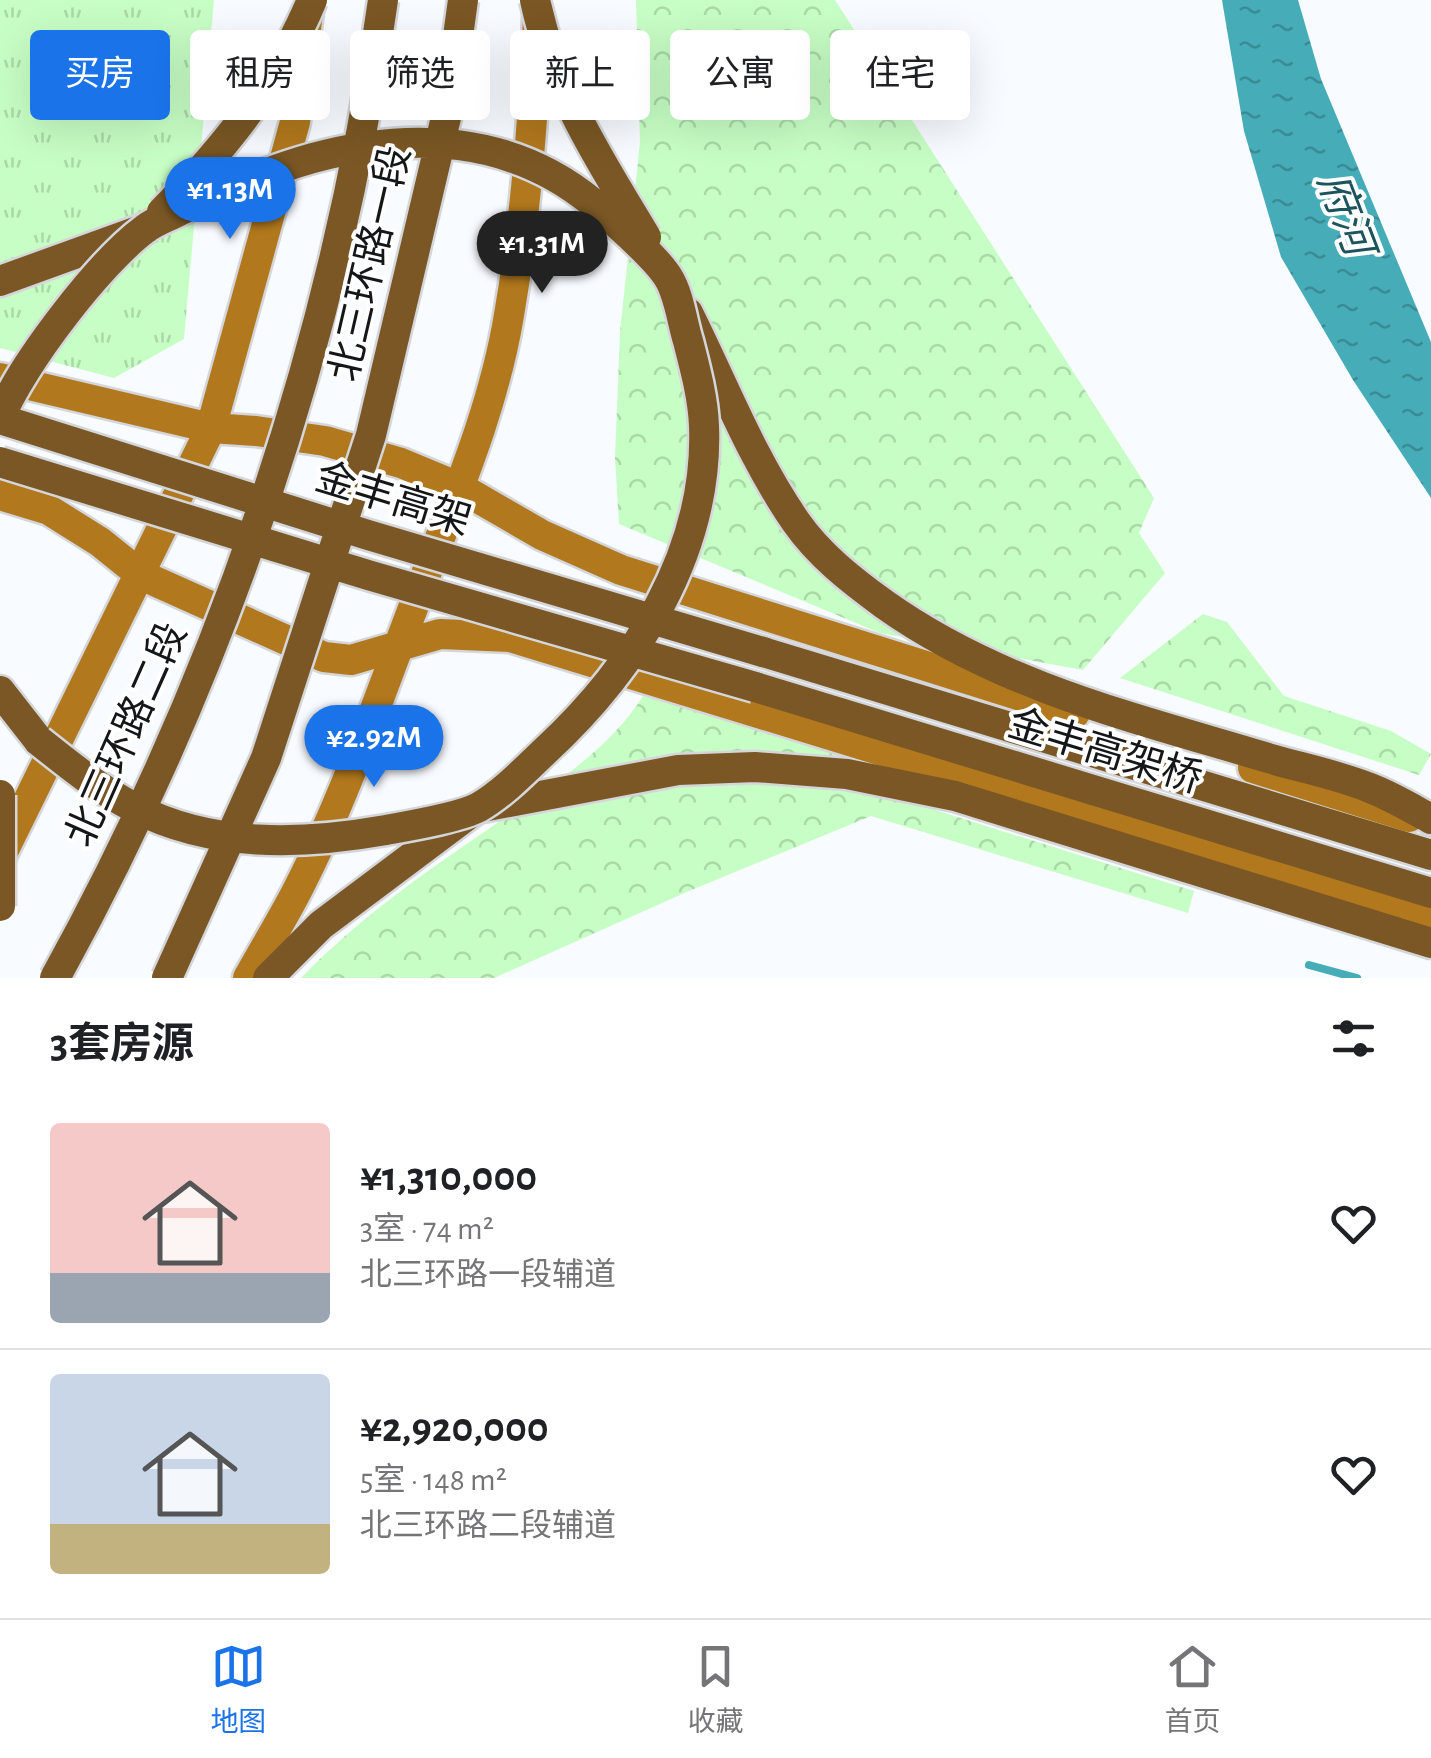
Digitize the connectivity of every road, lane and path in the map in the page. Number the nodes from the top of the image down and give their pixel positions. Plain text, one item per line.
1 (311, 0) edge
2 (383, 0) edge
3 (463, 0) edge
4 (537, 0) edge
5 (146, 228) junction
6 (670, 278) junction
7 (0, 281) edge
8 (0, 378) edge
9 (0, 418) edge
10 (210, 428) junction
11 (0, 462) edge
12 (459, 487) junction
13 (0, 495) edge
14 (259, 518) joint
15 (141, 575) junction
16 (397, 649) junction
17 (763, 652) joint
18 (756, 687) joint
19 (0, 690) edge
20 (0, 795) edge
21 (477, 808) junction
22 (1431, 821) edge
23 (1431, 855) edge
24 (0, 858) edge
25 (1431, 893) edge
26 (0, 906) edge
27 (1431, 919) edge
28 (1431, 943) edge
29 (54, 978) edge
30 (166, 978) edge
31 (248, 978) edge
32 (268, 978) edge

1 - 5 highway, bridge
1 - 10 main road
2 - 14 highway, 北三环路一段, bridge
3 - 30 highway, 北三环路一段, bridge
4 - 6 highway, bridge
4 - 12 main road
5 - 6 highway, bridge
5 - 7 highway
5 - 9 highway, bridge
6 - 21 highway, bridge
6 - 22 highway, bridge
8 - 10 main road
9 - 17 highway, 金丰高架, bridge
10 - 12 main road
10 - 15 main road
11 - 18 highway, 金丰高架, bridge
12 - 16 main road
12 - 22 main road
13 - 15 main road
14 - 29 highway, 北三环路二段, bridge
15 - 16 main road
15 - 24 main road
16 - 27 main road
16 - 31 main road
17 - 23 highway, 金丰高架桥
18 - 25 highway, 金丰高架桥
19 - 21 highway, bridge
20 - 26 highway, bridge
21 - 28 highway
21 - 32 highway

